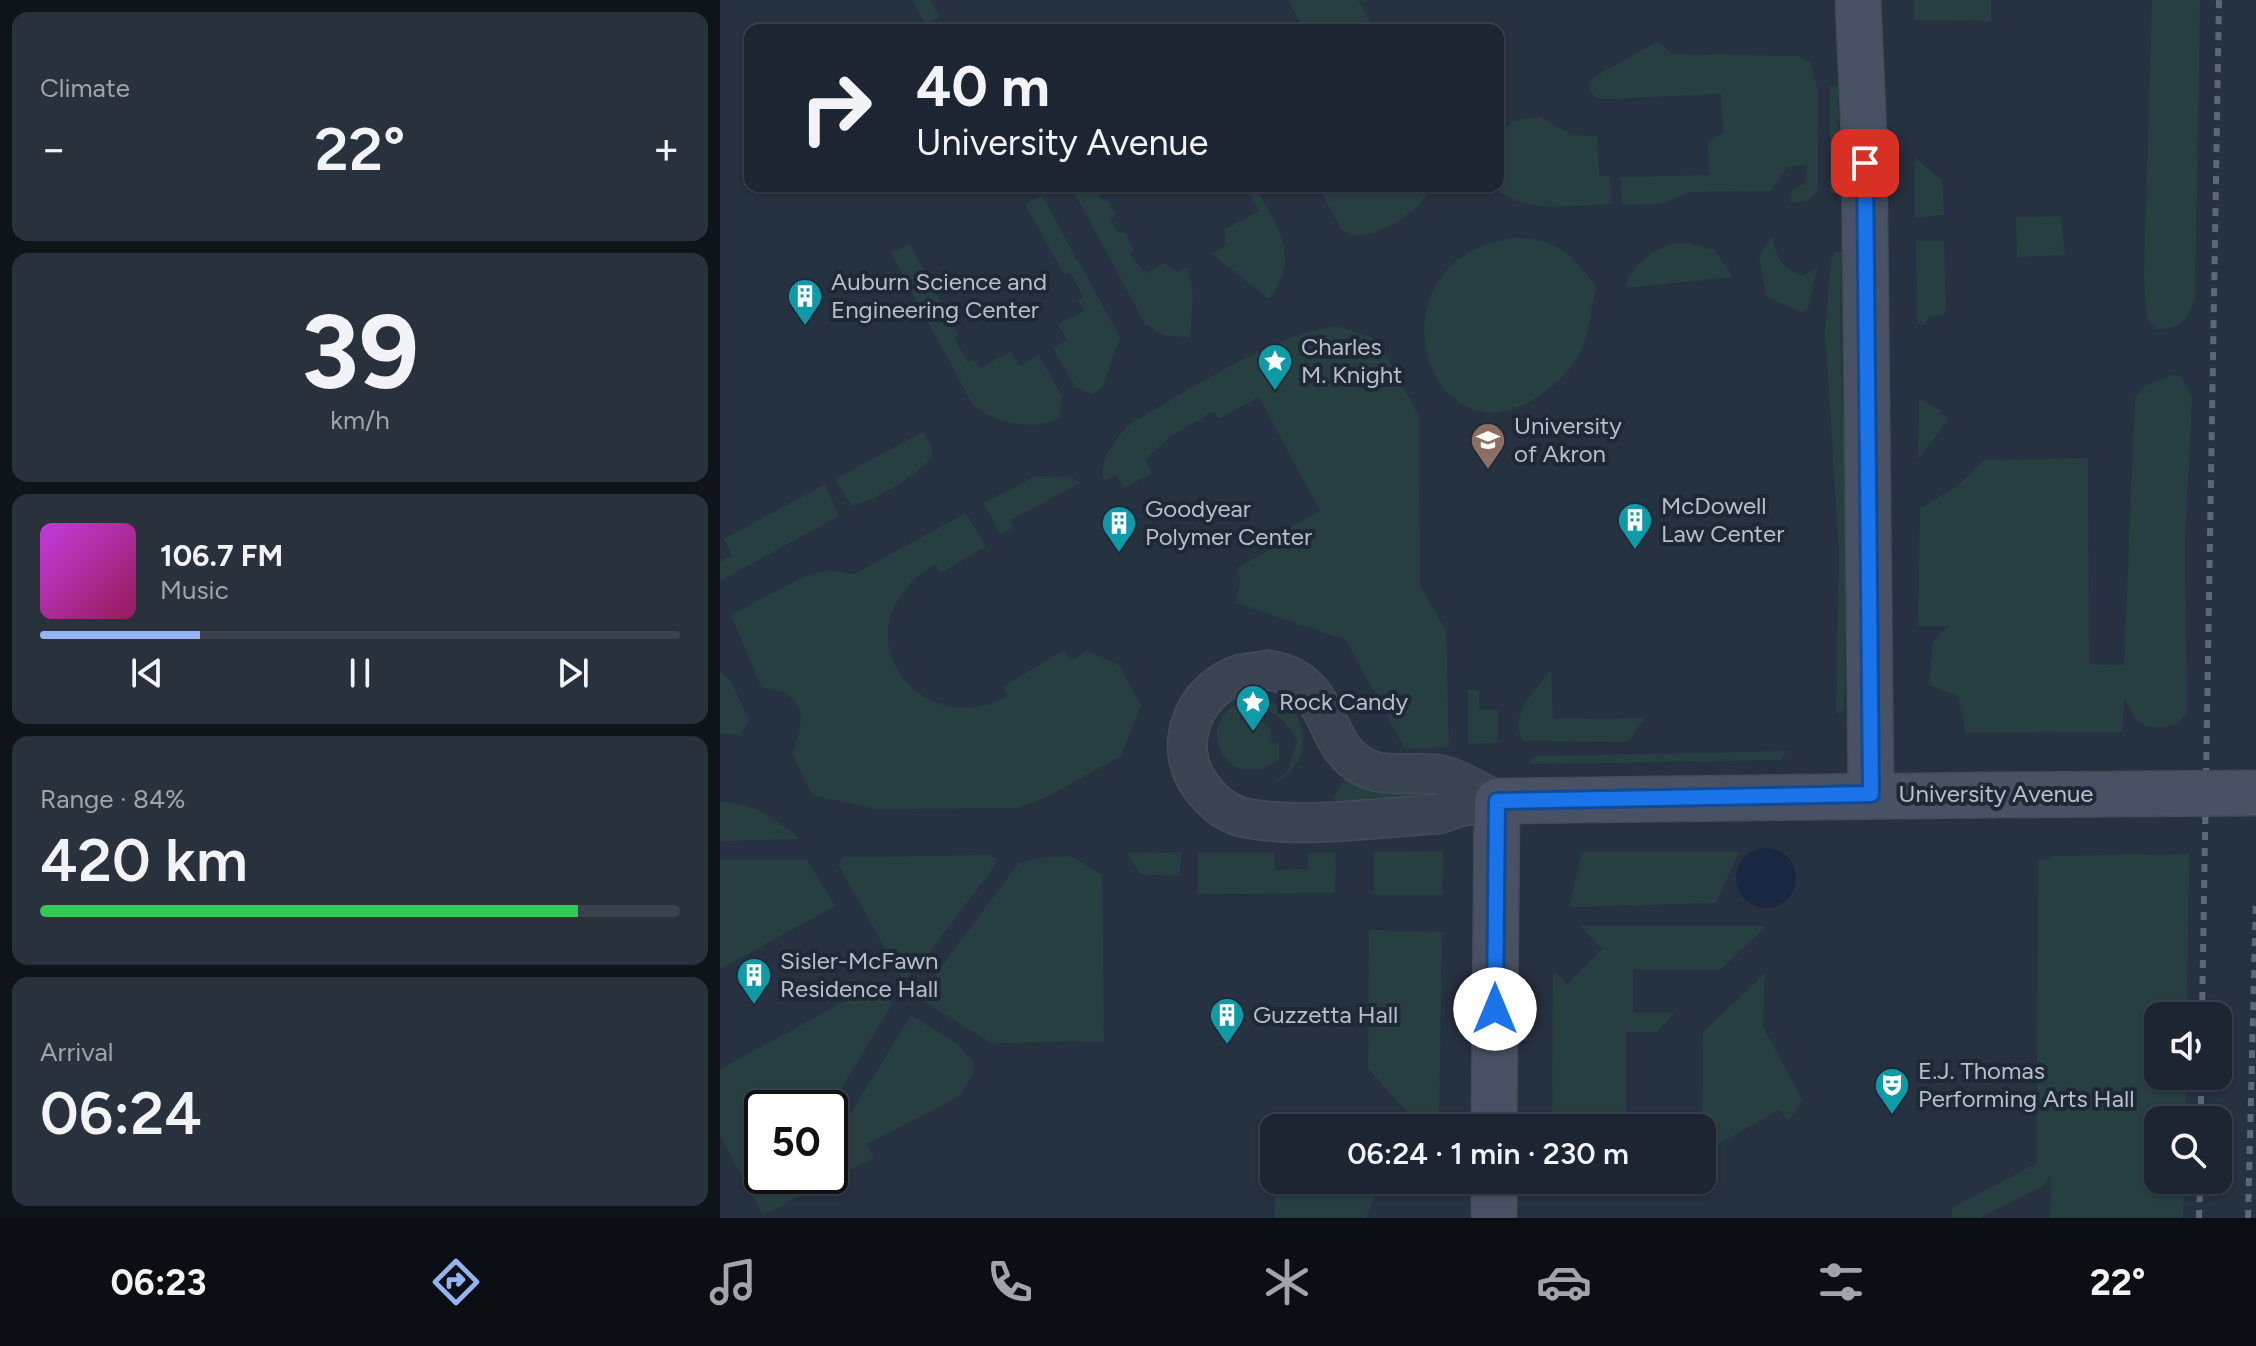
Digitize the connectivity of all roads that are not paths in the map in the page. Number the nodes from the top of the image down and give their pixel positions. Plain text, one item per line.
1 (1858, 0) edge
2 (2256, 793) edge
3 (1871, 794) junction
4 (1497, 801) junction
5 (1494, 1114) edge
6 (1494, 1194) edge
7 (1494, 1218) edge

1 - 3 main road
2 - 3 main road, University Avenue, bridge
3 - 4 main road, University Avenue
4 - 4 street, University Avenue
4 - 5 main road
6 - 7 main road

